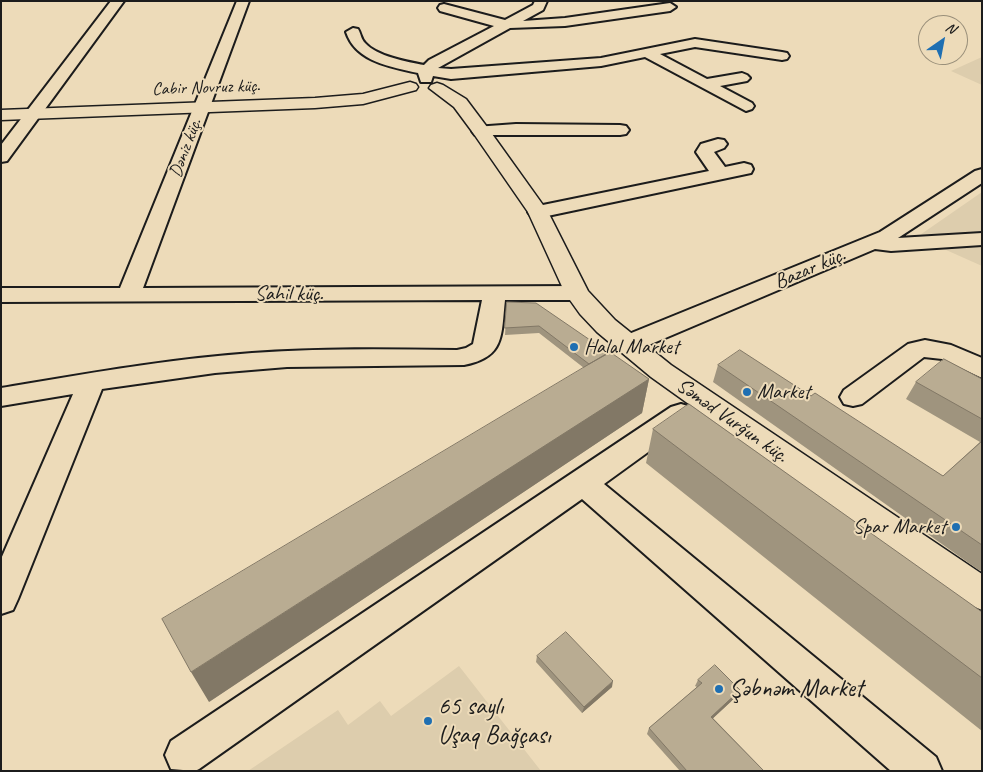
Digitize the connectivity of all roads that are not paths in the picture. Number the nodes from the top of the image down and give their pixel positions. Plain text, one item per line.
1 (118, 1) edge
2 (243, 1) edge
3 (541, 1) edge
4 (444, 8) dead end
5 (670, 8) dead end
6 (506, 24) junction
7 (352, 32) dead end
8 (647, 52) junction
9 (782, 56) dead end
10 (742, 78) dead end
11 (430, 79) junction
12 (705, 84) junction
13 (746, 106) dead end
14 (202, 108) junction
15 (34, 114) junction
16 (1, 115) edge
17 (620, 130) dead end
18 (481, 131) junction
19 (718, 144) dead end
20 (1, 157) edge
21 (744, 169) dead end
22 (720, 174) junction
23 (982, 175) edge
24 (538, 212) junction
25 (982, 239) edge
26 (873, 242) junction
27 (577, 293) junction
28 (129, 294) junction
29 (494, 294) junction
30 (1, 295) edge
31 (628, 344) junction
32 (982, 369) edge
33 (92, 381) junction
34 (1, 397) edge
35 (853, 397) dead end
36 (701, 400) junction
37 (583, 483) junction
38 (982, 594) edge
39 (1, 599) edge
40 (185, 755) dead end
41 (922, 771) edge

1 - 15 street
2 - 14 street, Dәniz küç.
3 - 6 street
4 - 6 street
5 - 6 street
6 - 11 street
7 - 11 street
8 - 9 street
8 - 11 street
8 - 12 street
10 - 12 street
11 - 14 main road, Cabir Novruz küç.
11 - 18 main road, Səməd Vurğun küç.
12 - 13 street
14 - 15 main road, Cabir Novruz küç.
14 - 28 street, Dәniz küç.
15 - 16 main road, Cabir Novruz küç.
15 - 20 street
17 - 18 street
18 - 24 main road, Səməd Vurğun küç.
19 - 22 street
21 - 22 street
22 - 24 street
23 - 26 street, Bazar küç.
24 - 27 main road, Səməd Vurğun küç.
25 - 26 street
26 - 31 street, Bazar küç.
27 - 29 street, Sahil küç.
27 - 31 main road, Səməd Vurğun küç.
28 - 29 street, Sahil küç.
28 - 30 street, Sahil küç.
29 - 33 street
31 - 36 main road, Səməd Vurğun küç.
32 - 35 street
33 - 34 street
33 - 39 street
36 - 37 street
36 - 38 main road, Səməd Vurğun küç.
37 - 40 street
37 - 41 street

